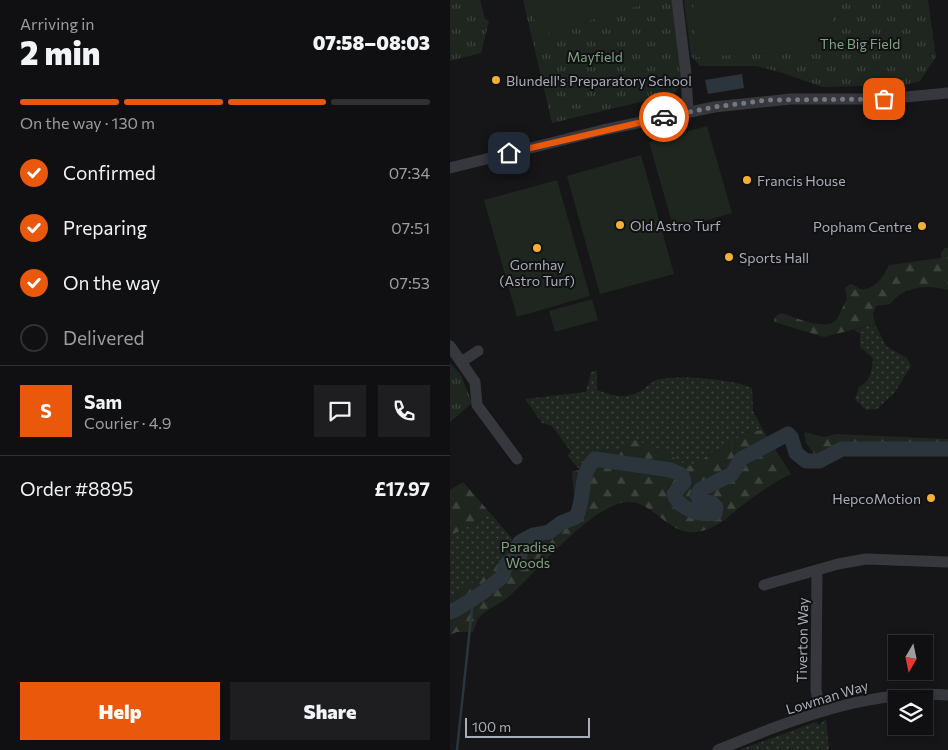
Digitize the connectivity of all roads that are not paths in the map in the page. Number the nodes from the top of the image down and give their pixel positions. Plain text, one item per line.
1 (677, 0) edge
2 (948, 94) edge
3 (688, 112) junction
4 (450, 168) edge
5 (450, 346) edge
6 (478, 351) dead end
7 (461, 362) junction
8 (517, 459) dead end
9 (948, 562) edge
10 (817, 570) junction
11 (764, 585) dead end
12 (948, 694) edge
13 (820, 712) junction
14 (718, 750) edge

1 - 3 street
2 - 3 street
3 - 4 street
5 - 7 street
6 - 7 street
7 - 8 street
9 - 10 street, Tiverton Way
10 - 11 street, Tiverton Way
10 - 13 street, Tiverton Way
12 - 13 street, Lowman Way
13 - 14 street, Lowman Way

